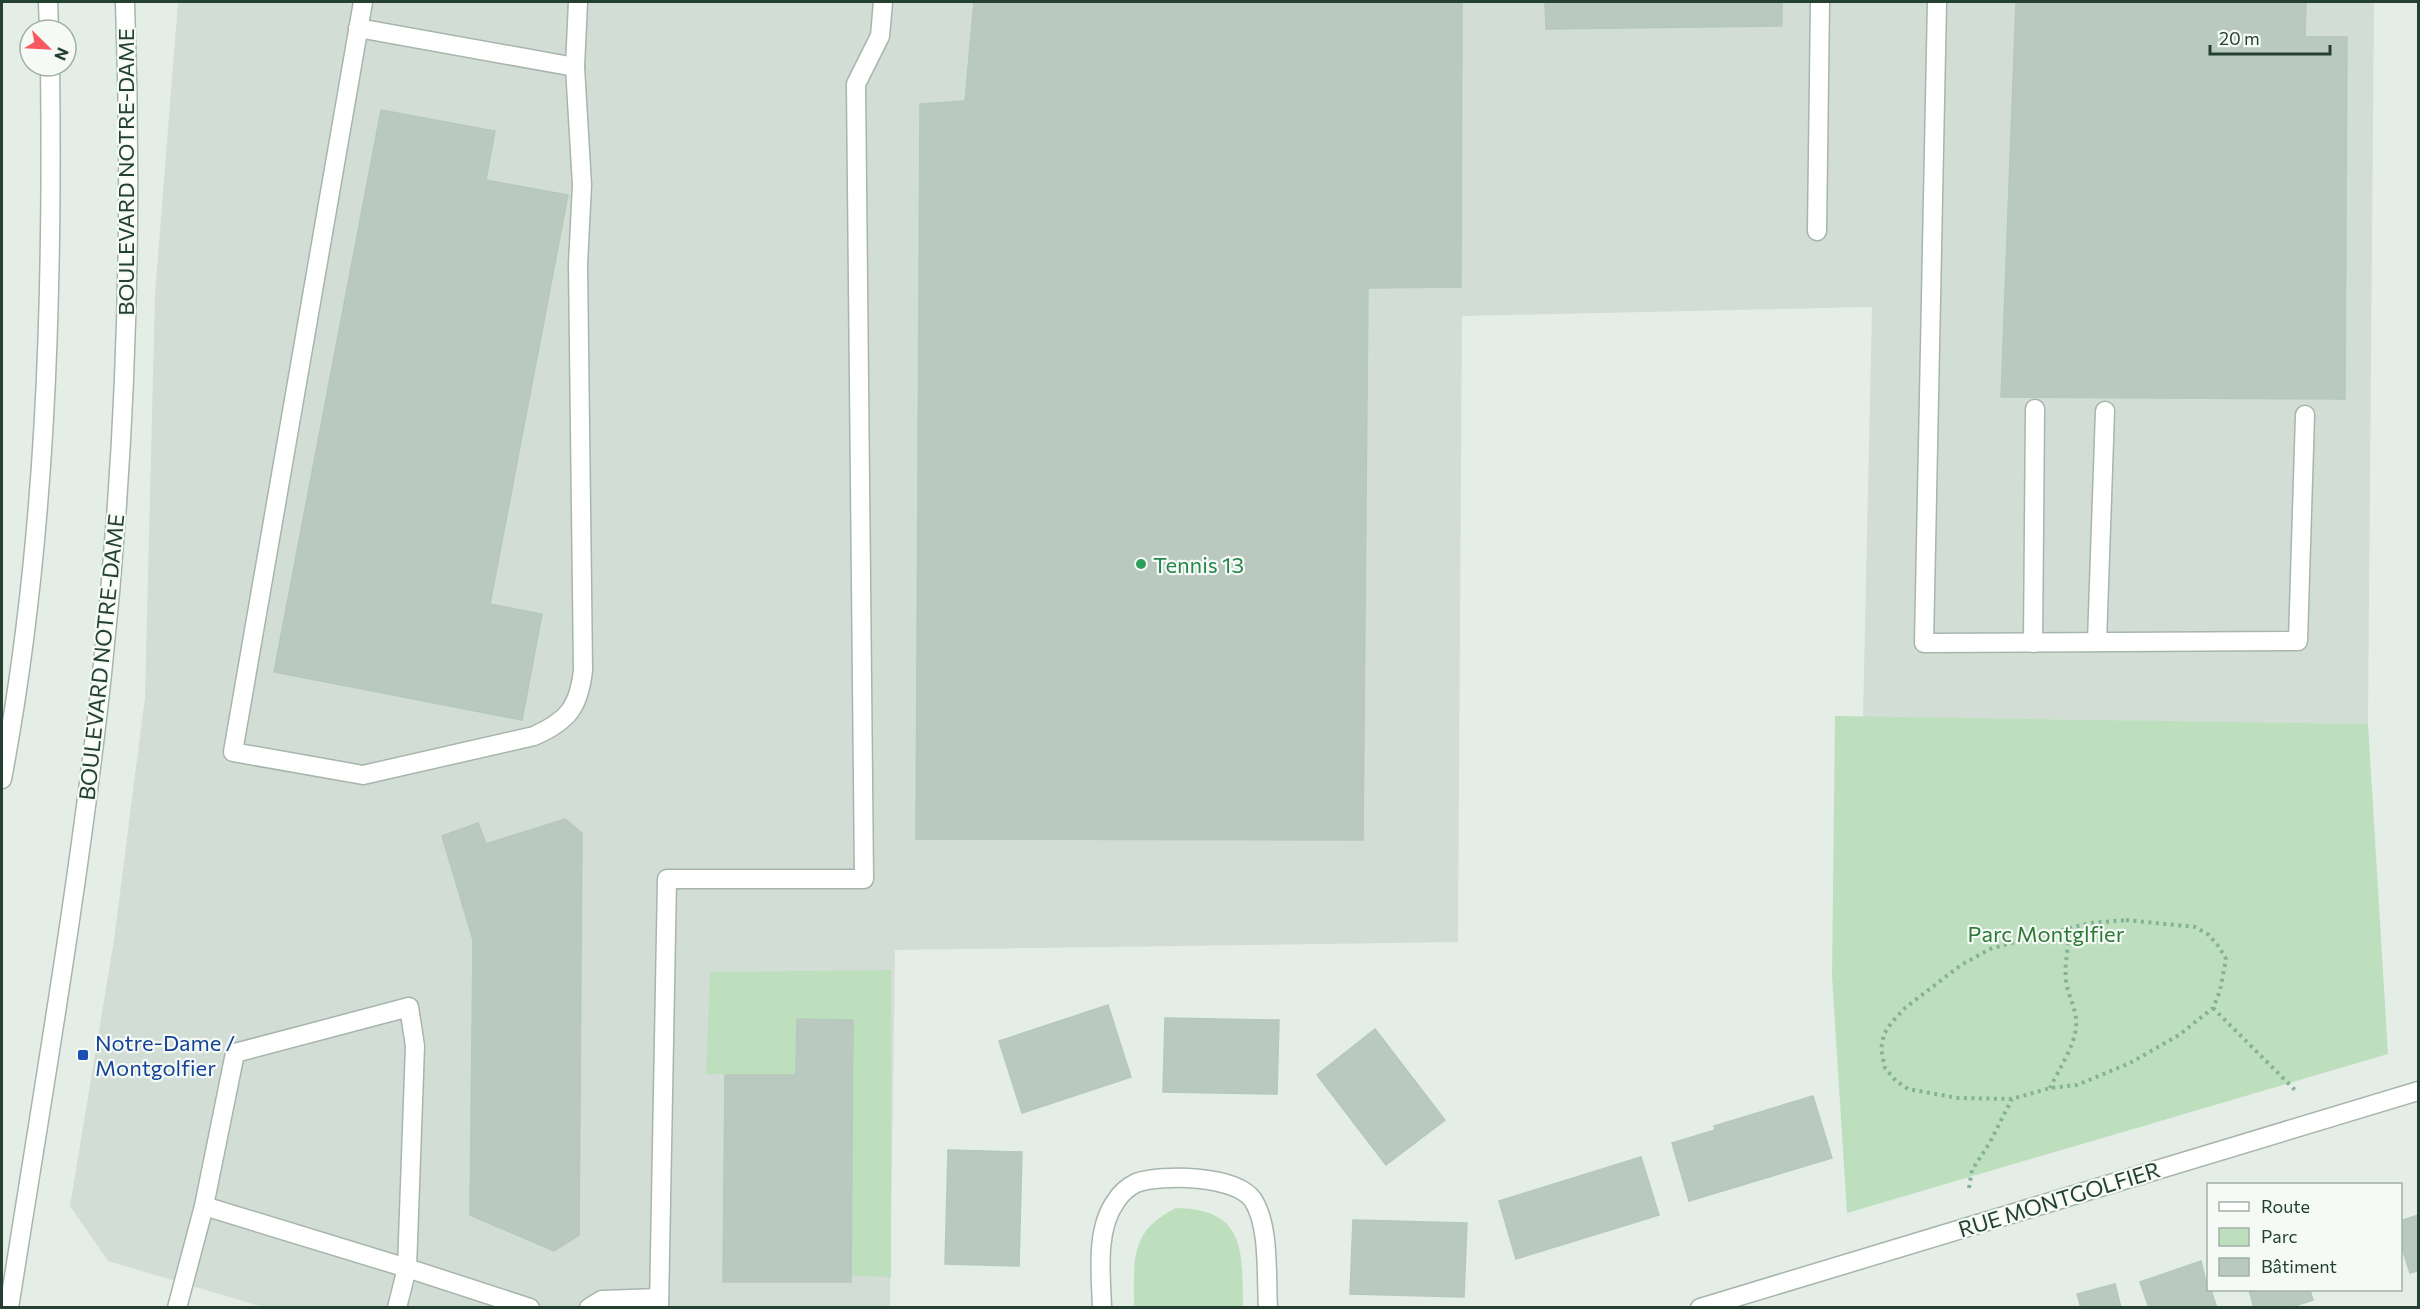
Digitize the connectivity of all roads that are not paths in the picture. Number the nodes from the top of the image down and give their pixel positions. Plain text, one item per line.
1 (48, 2) edge
2 (125, 2) edge
3 (363, 2) edge
4 (578, 2) edge
5 (883, 2) edge
6 (1820, 2) edge
7 (1937, 2) edge
8 (49, 18) edge
9 (358, 28) junction
10 (575, 67) junction
11 (50, 78) edge
12 (1817, 231) dead end
13 (2036, 409) dead end
14 (2105, 411) dead end
15 (2305, 415) dead end
16 (2097, 642) junction
17 (2033, 643) junction
18 (2, 779) edge
19 (2418, 1091) edge
20 (204, 1206) junction
21 (407, 1268) junction
22 (659, 1303) edge
23 (9, 1308) edge
24 (177, 1308) edge
25 (397, 1308) edge
26 (530, 1308) edge
27 (589, 1308) edge
28 (1102, 1308) edge
29 (1268, 1308) edge
30 (1700, 1308) edge

1 - 8 street
2 - 23 street, BOULEVARD NOTRE-DAME
3 - 9 street
4 - 10 street
5 - 22 street
6 - 12 street
7 - 17 street
9 - 10 street
9 - 10 street
11 - 18 street
13 - 17 street
14 - 16 street
15 - 16 street
16 - 17 street
19 - 30 street, RUE MONTGOLFIER
20 - 21 street
20 - 21 street
20 - 24 street
21 - 25 street
21 - 26 street
22 - 27 street
28 - 29 street

